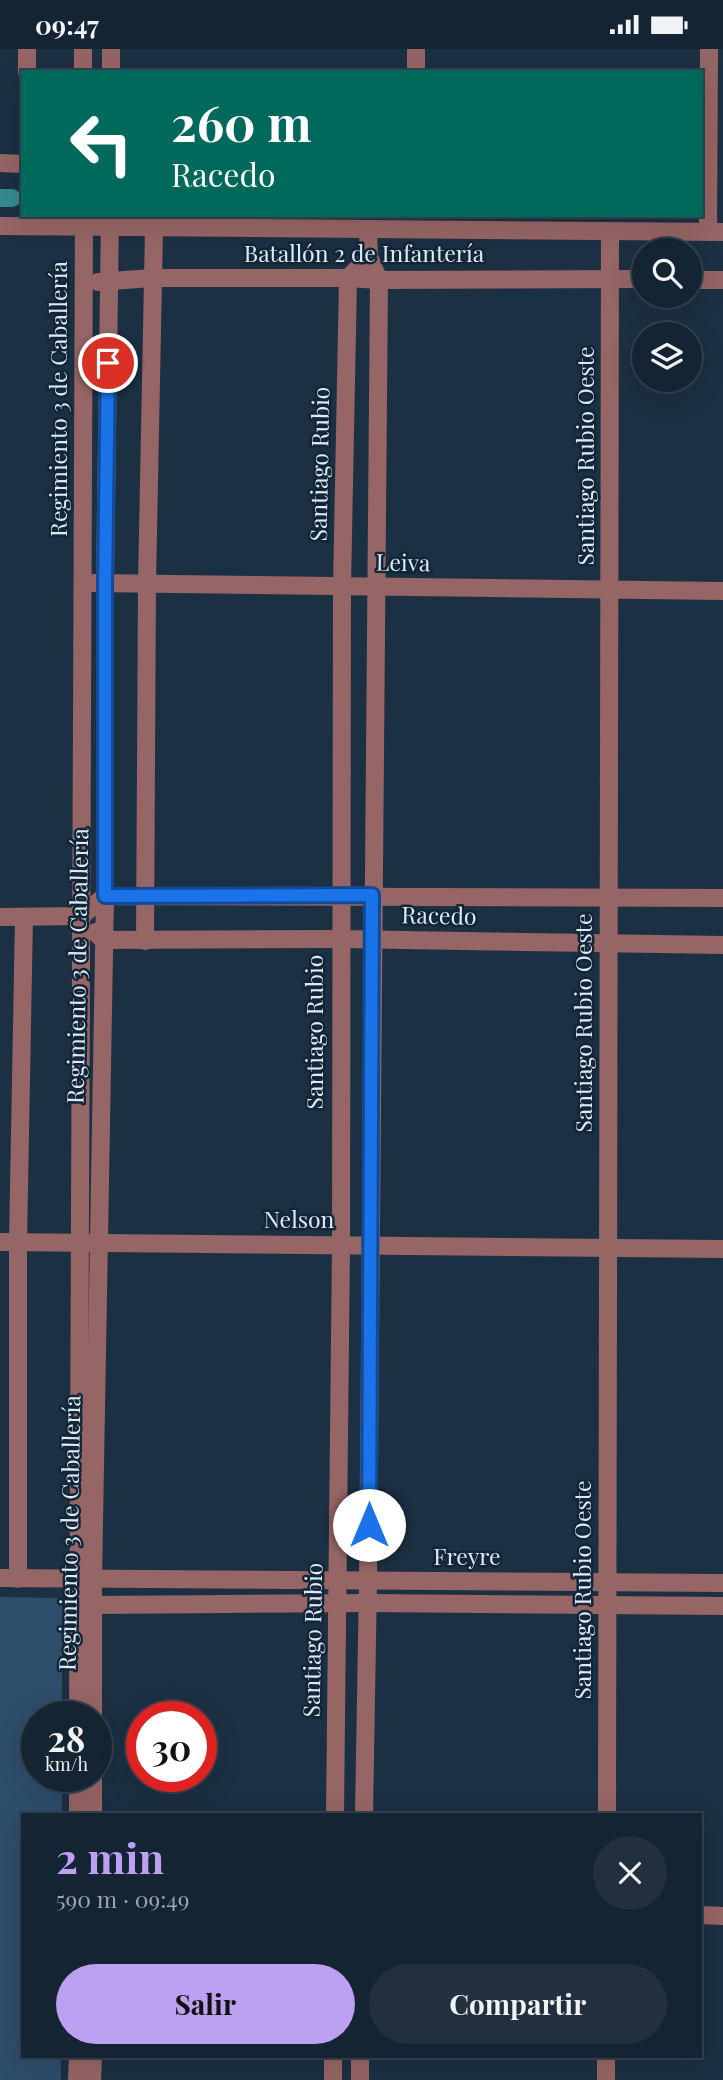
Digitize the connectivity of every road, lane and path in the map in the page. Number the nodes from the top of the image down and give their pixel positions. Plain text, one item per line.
1 (27, 49) edge
2 (83, 49) edge
3 (111, 49) edge
4 (416, 49) edge
5 (709, 49) edge
6 (27, 70) edge
7 (83, 70) edge
8 (111, 70) edge
9 (416, 70) edge
10 (0, 163) edge
11 (21, 164) edge
12 (84, 221) edge
13 (110, 222) edge
14 (415, 223) edge
15 (0, 226) edge
16 (154, 229) junction
17 (368, 230) junction
18 (610, 232) junction
19 (716, 232) edge
20 (369, 257) junction
21 (152, 278) junction
22 (348, 278) junction
23 (611, 279) junction
24 (632, 279) edge
25 (109, 280) junction
26 (702, 280) edge
27 (723, 280) edge
28 (379, 281) junction
29 (84, 285) junction
30 (83, 583) junction
31 (147, 583) junction
32 (105, 584) junction
33 (342, 587) junction
34 (377, 587) junction
35 (609, 590) junction
36 (723, 591) edge
37 (372, 895) junction
38 (105, 896) junction
39 (145, 896) junction
40 (340, 896) junction
41 (609, 897) junction
42 (723, 898) edge
43 (0, 916) edge
44 (81, 916) junction
45 (24, 917) junction
46 (340, 939) junction
47 (103, 940) junction
48 (372, 940) junction
49 (145, 941) junction
50 (609, 943) junction
51 (723, 945) edge
52 (9, 1242) edge
53 (78, 1244) junction
54 (100, 1244) junction
55 (341, 1245) junction
56 (371, 1246) junction
57 (608, 1248) junction
58 (723, 1249) edge
59 (9, 1579) edge
60 (85, 1580) junction
61 (339, 1581) junction
62 (368, 1581) junction
63 (608, 1583) junction
64 (723, 1583) edge
65 (368, 1603) junction
66 (338, 1604) junction
67 (607, 1604) junction
68 (85, 1606) junction
69 (723, 1606) edge
70 (79, 1701) edge
71 (92, 1701) edge
72 (78, 1792) edge
73 (93, 1792) edge
74 (78, 1813) edge
75 (93, 1813) edge
76 (335, 1813) edge
77 (363, 1813) edge
78 (607, 1813) edge
79 (702, 1916) edge
80 (723, 1916) edge
81 (78, 2058) edge
82 (93, 2058) edge
83 (333, 2058) edge
84 (360, 2058) edge
85 (606, 2058) edge
86 (77, 2080) edge
87 (92, 2080) edge
88 (333, 2080) edge
89 (360, 2080) edge
90 (606, 2080) edge

1 - 6 street
2 - 7 street
3 - 8 street
4 - 9 street
5 - 19 street
10 - 11 street
12 - 13 street, Batallón 2 de Infantería
12 - 15 street, Batallón 2 de Infantería
12 - 29 street, Regimiento 3 de Caballería
13 - 16 street, Batallón 2 de Infantería
13 - 25 street, Regimiento 3 de Caballería
14 - 17 street, Batallón 2 de Infantería
14 - 18 street, Batallón 2 de Infantería
16 - 17 street, Batallón 2 de Infantería
16 - 21 street
17 - 20 street
18 - 19 street, Batallón 2 de Infantería
18 - 23 street, Santiago Rubio Oeste
20 - 22 street
20 - 28 street
21 - 22 street, Batallón 2 de Infantería
21 - 25 street, Batallón 2 de Infantería
21 - 31 street
22 - 28 street, Batallón 2 de Infantería
22 - 33 street, Santiago Rubio
23 - 24 street, Batallón 2 de Infantería
23 - 28 street, Batallón 2 de Infantería
23 - 35 street, Santiago Rubio Oeste
25 - 29 street, Batallón 2 de Infantería
25 - 32 street, Regimiento 3 de Caballería
26 - 27 street
28 - 34 street
29 - 30 street, Regimiento 3 de Caballería
30 - 32 street, Leiva
30 - 44 street, Regimiento 3 de Caballería
31 - 32 street, Leiva
31 - 33 street, Leiva
31 - 39 street
32 - 38 street, Regimiento 3 de Caballería
33 - 34 street, Leiva
33 - 40 street, Santiago Rubio
34 - 35 street, Leiva
34 - 37 street
35 - 36 street, Leiva
35 - 41 street, Santiago Rubio Oeste
37 - 40 street, Racedo
37 - 41 street, Racedo
37 - 48 street
38 - 39 street, Racedo
38 - 44 street
38 - 47 street, Regimiento 3 de Caballería
39 - 40 street, Racedo
39 - 49 street
40 - 46 street, Santiago Rubio
41 - 42 street, Racedo
41 - 50 street, Santiago Rubio Oeste
43 - 45 street
44 - 45 street
44 - 47 street
44 - 53 street, Regimiento 3 de Caballería
45 - 52 street
46 - 48 street, Racedo
46 - 49 street, Racedo
46 - 55 street, Santiago Rubio
47 - 49 street, Racedo
47 - 54 street, Regimiento 3 de Caballería
48 - 50 street, Racedo
48 - 56 street
50 - 51 street, Racedo
50 - 57 street, Santiago Rubio Oeste
52 - 53 street, Nelson
52 - 59 street
53 - 54 street, Nelson
53 - 60 street, Regimiento 3 de Caballería
54 - 55 street, Nelson
54 - 60 street, Regimiento 3 de Caballería
55 - 56 street, Nelson
55 - 61 street, Santiago Rubio
56 - 57 street, Nelson
56 - 62 street
57 - 58 street, Nelson
57 - 63 street, Santiago Rubio Oeste
59 - 60 street, Freyre
60 - 61 street, Freyre
60 - 68 street, Regimiento 3 de Caballería
61 - 62 street, Freyre
61 - 66 street, Santiago Rubio
62 - 63 street, Freyre
62 - 65 street
63 - 64 street, Freyre
63 - 67 street, Santiago Rubio Oeste
65 - 66 street, Freyre
65 - 67 street, Freyre
65 - 77 street
66 - 68 street, Freyre
66 - 76 street, Santiago Rubio
67 - 69 street, Freyre
67 - 78 street, Santiago Rubio Oeste
68 - 70 street, Regimiento 3 de Caballería
68 - 71 street, Regimiento 3 de Caballería
72 - 74 street
73 - 75 street
79 - 80 street
81 - 86 street
82 - 87 street
83 - 88 street
84 - 89 street
85 - 90 street

